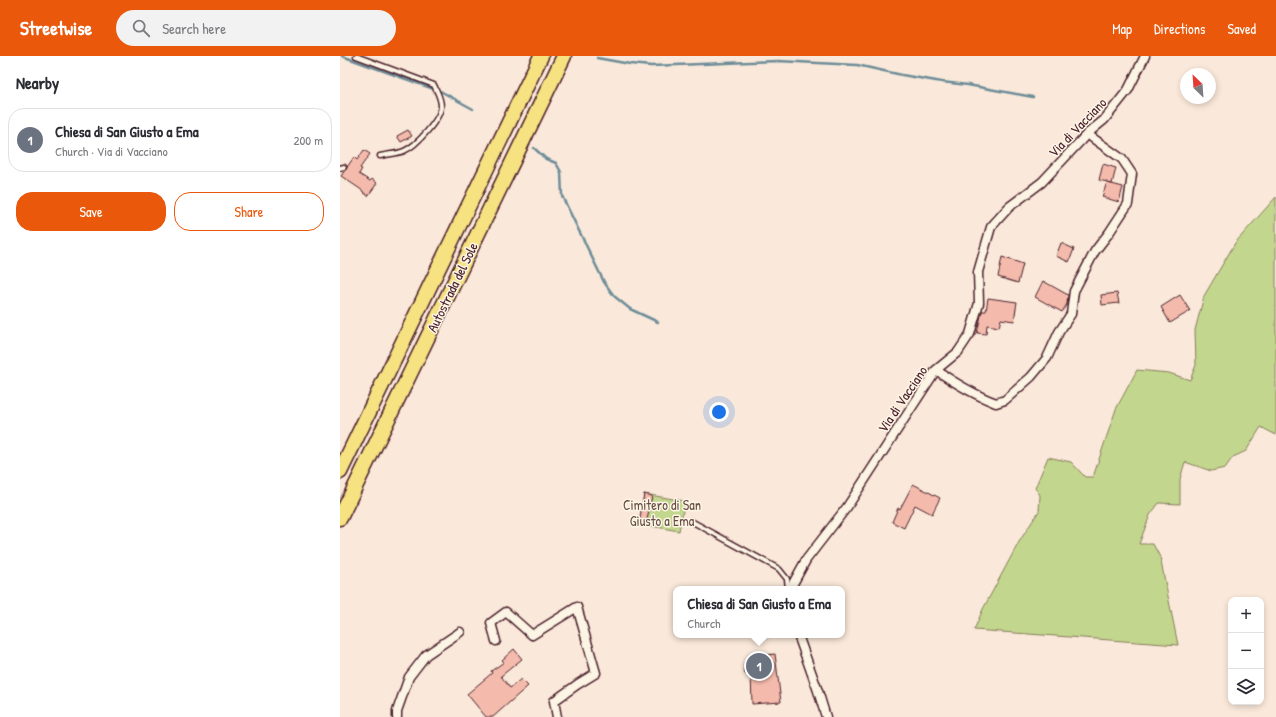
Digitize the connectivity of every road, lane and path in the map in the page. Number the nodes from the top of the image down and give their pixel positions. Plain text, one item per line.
1 (356, 56) edge
2 (541, 56) edge
3 (564, 56) edge
4 (1145, 56) edge
5 (1087, 134) junction
6 (380, 156) dead end
7 (936, 370) junction
8 (340, 472) edge
9 (340, 518) edge
10 (691, 521) dead end
11 (788, 586) edge
12 (791, 586) edge
13 (460, 632) dead end
14 (799, 638) edge
15 (496, 641) dead end
16 (397, 717) edge
17 (557, 717) edge
18 (826, 717) edge

1 - 6 lane
2 - 8 highway, Autostrada del Sole
3 - 9 highway, Autostrada del Sole
4 - 5 street, Via di Vacciano
5 - 7 street, Via di Vacciano
5 - 7 street
7 - 12 street, Via di Vacciano
10 - 11 lane
13 - 16 street
14 - 18 street
15 - 17 street

